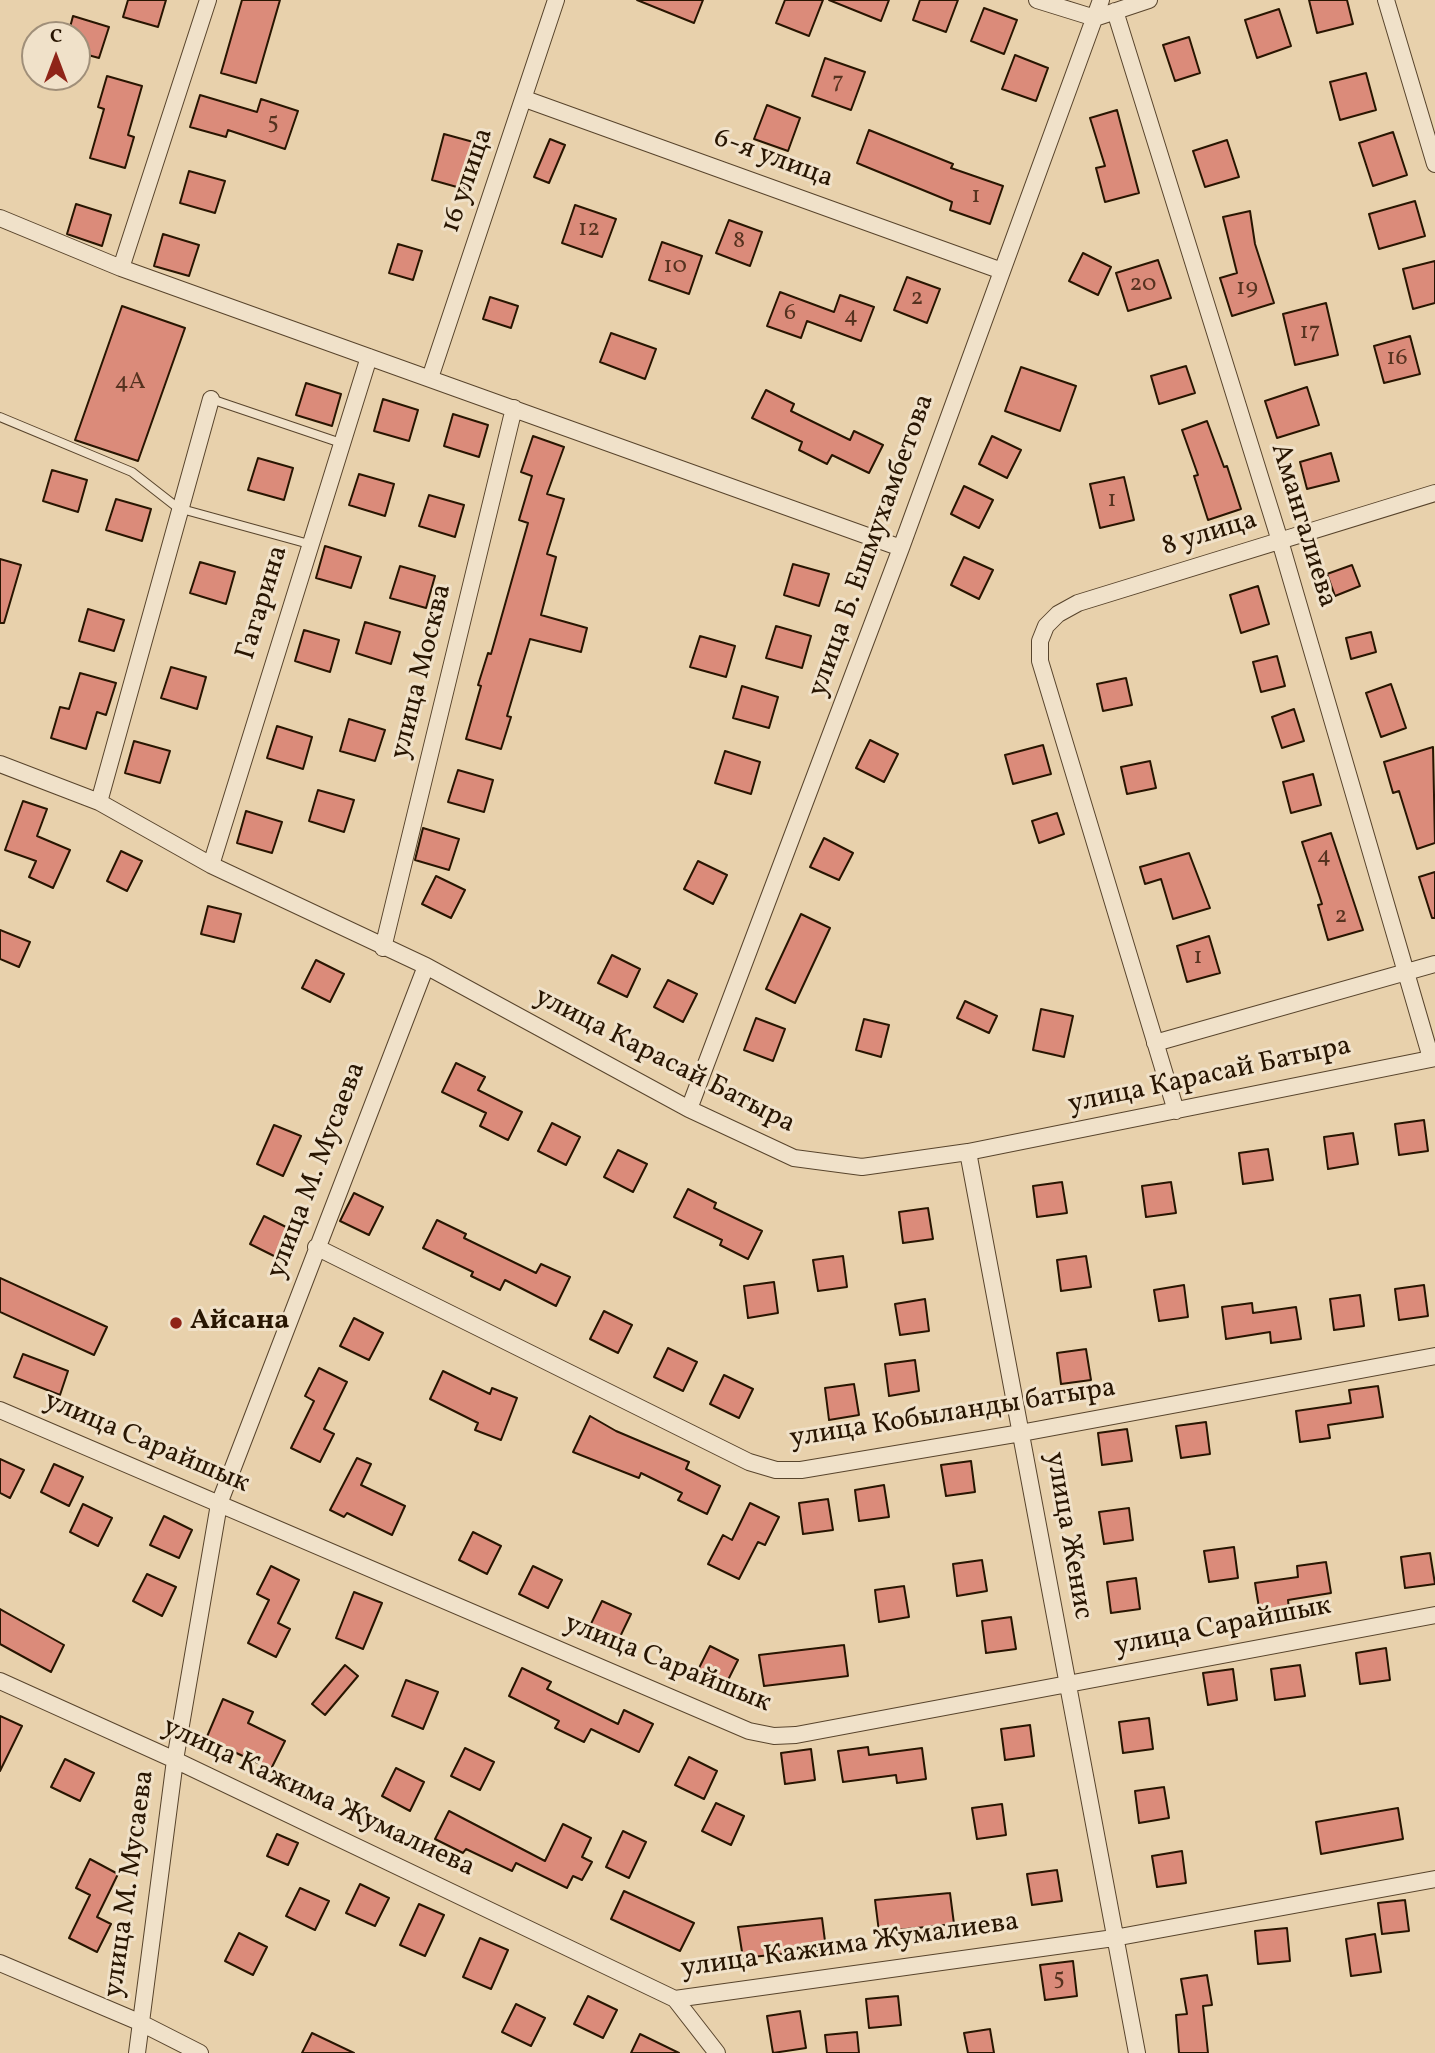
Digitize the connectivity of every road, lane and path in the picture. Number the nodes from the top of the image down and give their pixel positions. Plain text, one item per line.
1 (208, 0) edge
2 (556, 0) edge
3 (1037, 0) edge
4 (1101, 0) edge
5 (1149, 0) edge
6 (1386, 0) edge
7 (1115, 11) junction
8 (1095, 18) junction
9 (525, 99) junction
10 (1435, 164) edge
11 (0, 218) edge
12 (121, 268) junction
13 (1002, 271) junction
14 (369, 356) junction
15 (430, 378) junction
16 (211, 399) joint
17 (514, 408) junction
18 (0, 417) edge
19 (341, 443) junction
20 (1435, 493) edge
21 (178, 508) junction
22 (1280, 541) junction
23 (309, 544) junction
24 (901, 548) junction
25 (0, 764) edge
26 (99, 802) junction
27 (211, 865) junction
28 (383, 948) junction
29 (1435, 964) edge
30 (426, 966) junction
31 (1406, 972) junction
32 (1155, 1043) junction
33 (1433, 1058) edge
34 (690, 1109) junction
35 (1175, 1111) junction
36 (968, 1152) junction
37 (316, 1247) junction
38 (1435, 1356) edge
39 (0, 1410) edge
40 (1021, 1433) junction
41 (219, 1504) junction
42 (1435, 1615) edge
43 (0, 1681) edge
44 (1067, 1684) junction
45 (175, 1760) junction
46 (1435, 1879) edge
47 (1114, 1938) junction
48 (0, 1963) edge
49 (674, 1999) junction
50 (139, 2022) junction
51 (137, 2053) edge
52 (201, 2053) edge
53 (716, 2053) edge
54 (1137, 2053) edge

1 - 12 street
2 - 9 street, 16 улица
3 - 8 street
4 - 8 street, улица Б. Ешмухамбетова
5 - 7 street
6 - 10 street
7 - 8 street
7 - 22 street, Амангалиева
8 - 13 street, улица Б. Ешмухамбетова
9 - 13 street, 6-я улица
9 - 15 street, 16 улица
11 - 12 street
12 - 14 street
13 - 24 street, улица Б. Ешмухамбетова
14 - 15 street
14 - 19 street, Гагарина
15 - 17 street
16 - 19 lane
16 - 21 street
17 - 24 street
17 - 28 street, улица Москва
18 - 21 lane
19 - 23 street, Гагарина
20 - 22 street, 8 улица
21 - 23 lane
21 - 26 street
22 - 31 street, Амангалиева
22 - 32 street, 8 улица
23 - 27 street, Гагарина
24 - 34 street, улица Б. Ешмухамбетова
25 - 26 street, улица Карасай Батыра
26 - 27 street, улица Карасай Батыра
27 - 28 street, улица Карасай Батыра
28 - 30 street, улица Карасай Батыра
29 - 31 street
30 - 34 street, улица Карасай Батыра
30 - 37 street, улица М. Мусаева
31 - 32 street
31 - 33 street, Амангалиева
32 - 35 street
33 - 35 street, улица Карасай Батыра
34 - 36 street, улица Карасай Батыра
35 - 36 street, улица Карасай Батыра
36 - 40 street, улица Женис
37 - 40 street, улица Кобыланды батыра
37 - 41 street, улица М. Мусаева
38 - 40 street, улица Кобыланды батыра
39 - 41 street, улица Сарайшык
40 - 44 street, улица Женис
41 - 44 street, улица Сарайшык
41 - 45 street, улица М. Мусаева
42 - 44 street, улица Сарайшык
43 - 45 street, улица Кажима Жумалиева
44 - 47 street, улица Женис
45 - 49 street, улица Кажима Жумалиева
45 - 50 street, улица М. Мусаева
46 - 47 street, улица Кажима Жумалиева
47 - 49 street, улица Кажима Жумалиева
47 - 54 street, улица Женис
48 - 50 street
49 - 53 street
50 - 51 street, улица М. Мусаева
50 - 52 street

